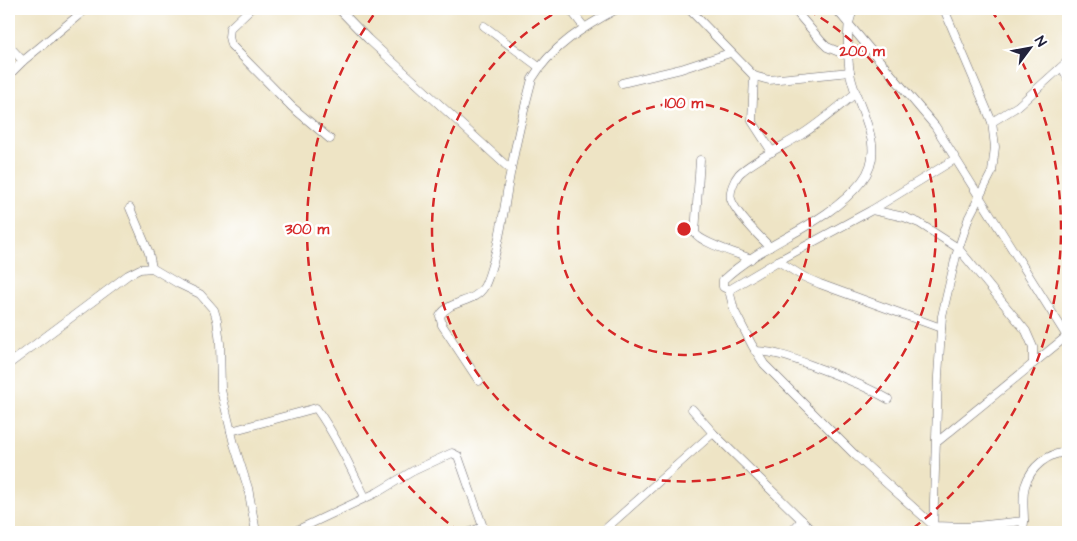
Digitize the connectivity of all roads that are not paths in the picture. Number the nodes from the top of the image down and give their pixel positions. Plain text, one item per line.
1 (86, 9) edge
2 (250, 9) edge
3 (339, 9) edge
4 (570, 9) edge
5 (617, 9) edge
6 (689, 9) edge
7 (794, 9) edge
8 (836, 9) edge
9 (854, 9) edge
10 (944, 9) edge
11 (849, 22) junction
12 (484, 26) dead end
13 (584, 27) junction
14 (9, 46) edge
15 (730, 53) junction
16 (849, 56) junction
17 (23, 61) junction
18 (1068, 61) edge
19 (539, 66) junction
20 (1062, 67) junction
21 (850, 72) junction
22 (9, 75) edge
23 (754, 76) junction
24 (1068, 80) edge
25 (622, 83) dead end
26 (856, 93) junction
27 (992, 122) junction
28 (330, 139) dead end
29 (772, 152) junction
30 (956, 159) junction
31 (700, 160) dead end
32 (511, 170) junction
33 (979, 197) junction
34 (130, 208) dead end
35 (872, 210) junction
36 (770, 248) junction
37 (958, 248) junction
38 (751, 259) junction
39 (778, 261) junction
40 (152, 268) junction
41 (729, 290) junction
42 (941, 328) junction
43 (1068, 337) edge
44 (755, 351) junction
45 (1033, 363) junction
46 (9, 364) edge
47 (479, 381) dead end
48 (888, 399) dead end
49 (692, 409) dead end
50 (231, 431) junction
51 (713, 433) junction
52 (936, 442) junction
53 (1068, 452) edge
54 (365, 497) junction
55 (802, 520) junction
56 (1024, 521) junction
57 (934, 529) edge
58 (484, 530) edge
59 (256, 532) edge
60 (293, 532) edge
61 (470, 532) edge
62 (602, 532) edge
63 (791, 532) edge
64 (814, 532) edge
65 (1023, 532) edge

1 - 17 street
2 - 28 street
3 - 32 street
4 - 13 street
5 - 13 street
6 - 15 street
7 - 16 street
8 - 11 street
9 - 11 street
10 - 27 street
11 - 16 street
11 - 30 street
12 - 19 street
13 - 19 street
14 - 17 street
15 - 23 street
15 - 25 street
16 - 21 street
17 - 22 street
18 - 20 street
19 - 32 street
20 - 24 street
20 - 27 street
21 - 23 street
21 - 26 street
23 - 29 street
26 - 29 street
26 - 36 street
27 - 33 street
29 - 36 street
30 - 33 street
30 - 35 street
31 - 38 street
32 - 47 street
33 - 37 street
33 - 43 street
34 - 40 street
35 - 37 street
35 - 39 street
36 - 38 street
37 - 42 street
37 - 45 street
38 - 41 street
39 - 41 street
39 - 42 street
40 - 46 street
40 - 50 street
41 - 44 street
42 - 52 street
43 - 45 street
44 - 48 street
44 - 57 street
45 - 52 street
49 - 51 street
50 - 54 street
50 - 59 street
51 - 55 street
51 - 62 street
52 - 57 street
53 - 56 street
54 - 58 street
54 - 60 street
55 - 63 street
55 - 64 street
56 - 57 street
56 - 65 street
58 - 61 street

